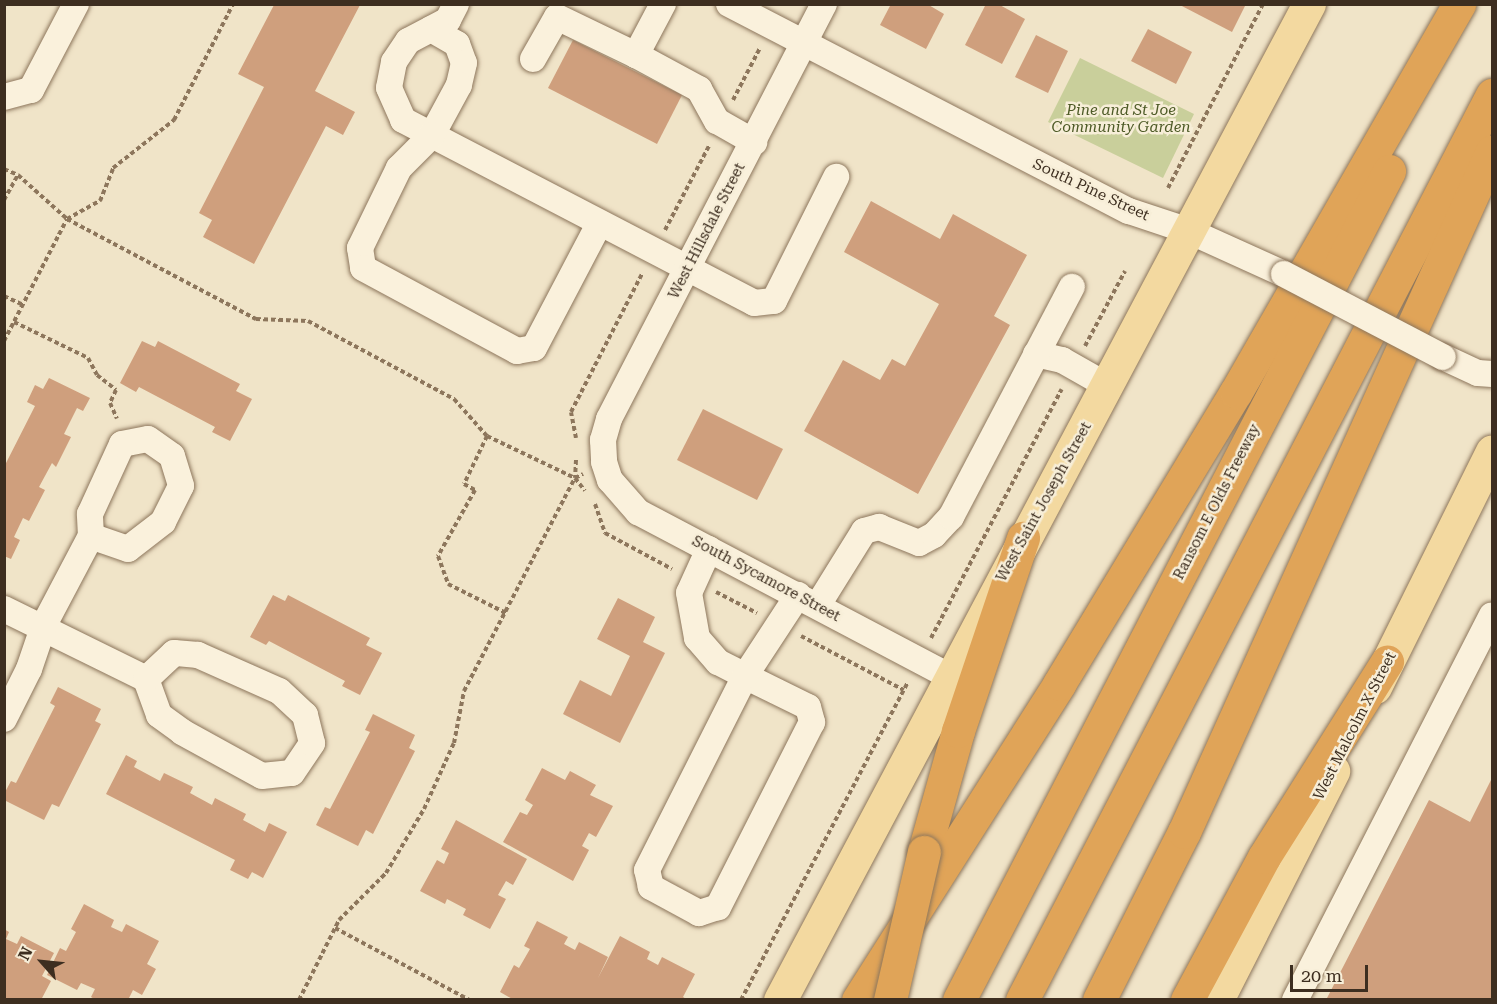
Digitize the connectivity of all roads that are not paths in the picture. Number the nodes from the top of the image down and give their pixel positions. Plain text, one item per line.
1 (76, 4) edge
2 (456, 4) edge
3 (663, 4) edge
4 (729, 4) edge
5 (824, 4) edge
6 (1309, 4) edge
7 (1459, 4) edge
8 (1475, 4) edge
9 (431, 29) junction
10 (804, 43) junction
11 (636, 55) junction
12 (534, 59) dead end
13 (1492, 95) edge
14 (4, 97) edge
15 (432, 135) junction
16 (754, 142) junction
17 (1492, 151) edge
18 (836, 177) dead end
19 (599, 224) junction
20 (1189, 231) junction
21 (688, 269) junction
22 (1072, 287) dead end
23 (1036, 354) junction
24 (1492, 374) edge
25 (1108, 386) junction
26 (1492, 451) edge
27 (604, 462) joint
28 (91, 536) dead end
29 (1023, 538) junction
30 (709, 549) junction
31 (808, 600) junction
32 (4, 609) edge
33 (1492, 615) edge
34 (44, 625) junction
35 (1388, 662) junction
36 (949, 675) junction
37 (745, 676) junction
38 (146, 679) junction
39 (4, 719) edge
40 (780, 999) edge
41 (858, 999) edge
42 (890, 999) edge
43 (959, 999) edge
44 (1022, 999) edge
45 (1099, 999) edge
46 (1187, 999) edge
47 (1217, 999) edge
48 (1295, 999) edge

1 - 14 street
2 - 9 street
3 - 11 street
4 - 10 street, South Pine Street
5 - 10 street, West Hillsdale Street
6 - 20 main road, West Saint Joseph Street
7 - 41 highway
8 - 43 highway, Ransom E Olds Freeway
9 - 15 street
9 - 15 street
10 - 16 street, West Hillsdale Street
10 - 20 street, South Pine Street
11 - 12 street
11 - 16 street
13 - 44 highway
15 - 19 street
15 - 19 street
16 - 21 street, West Hillsdale Street
17 - 45 highway
18 - 21 street
19 - 21 street
20 - 24 street, South Pine Street, bridge
20 - 25 main road, West Saint Joseph Street
21 - 27 street, West Hillsdale Street
22 - 23 street
23 - 25 street
23 - 31 street
25 - 29 main road, West Saint Joseph Street
26 - 35 main road, West Malcolm X Street
27 - 30 street, South Sycamore Street
28 - 34 street
29 - 36 main road, West Saint Joseph Street
29 - 42 highway, bridge
30 - 31 street, South Sycamore Street
30 - 37 street
31 - 36 street, South Sycamore Street
31 - 37 street
32 - 34 street
33 - 48 street
34 - 38 street
34 - 39 street
35 - 46 highway
35 - 47 main road, West Malcolm X Street
36 - 40 main road, West Saint Joseph Street
37 - 37 street
38 - 38 street

